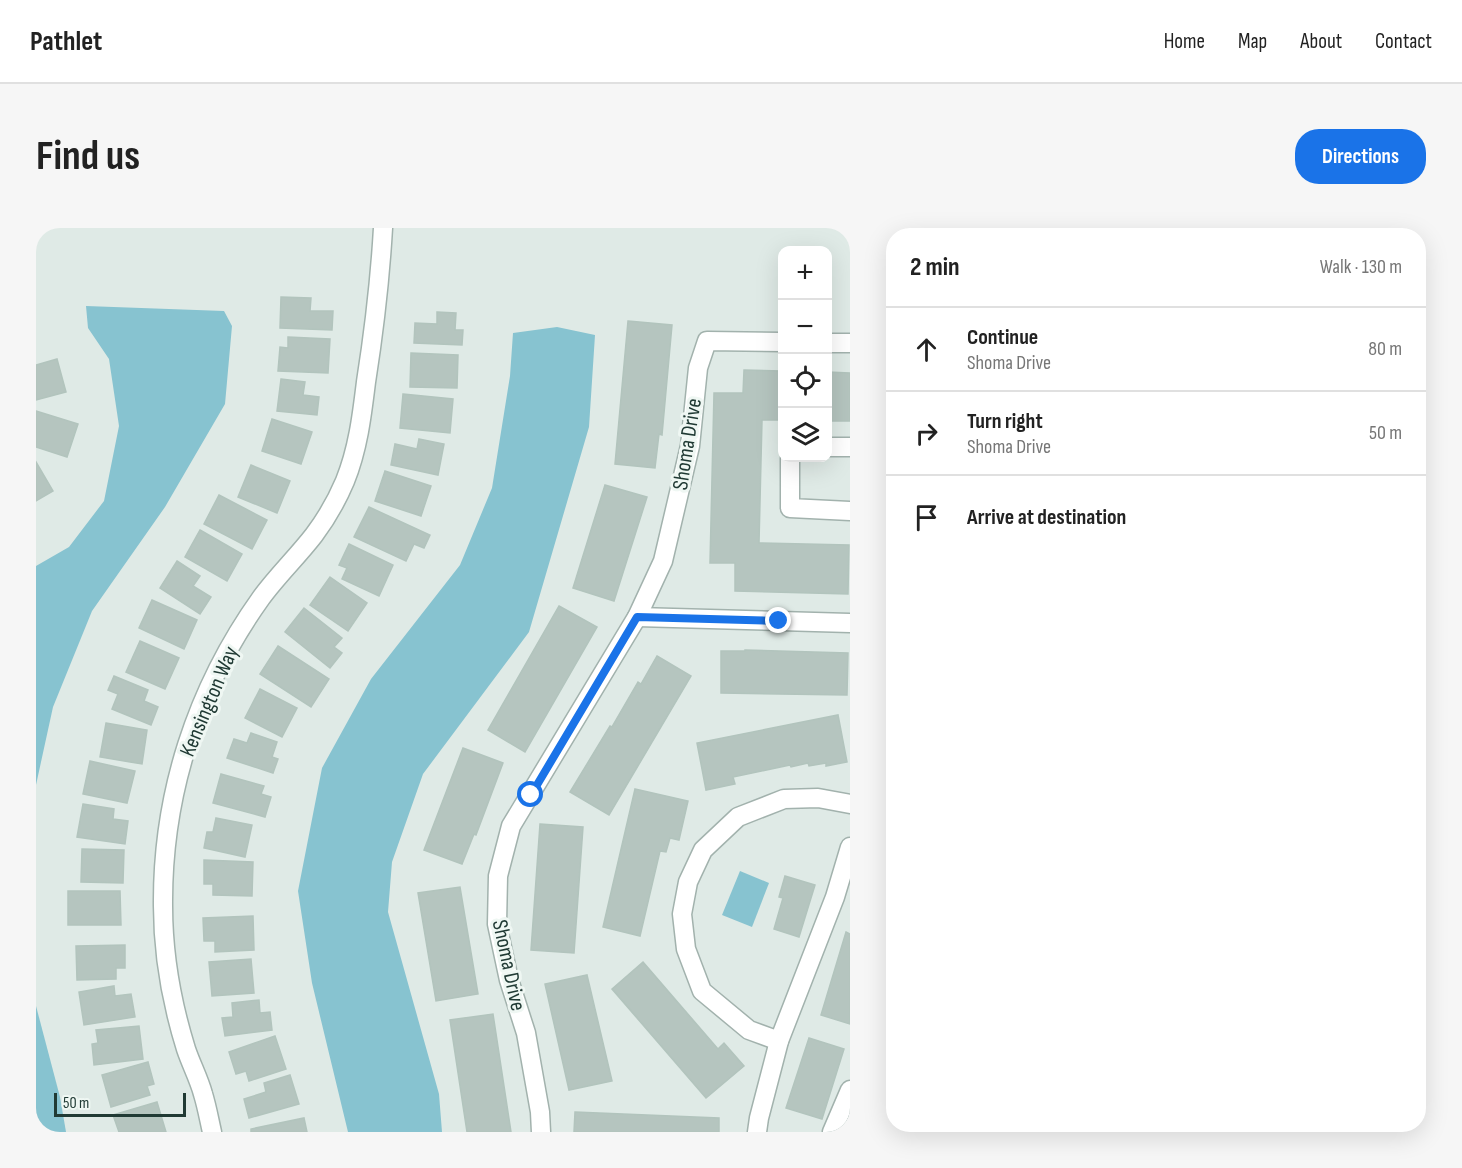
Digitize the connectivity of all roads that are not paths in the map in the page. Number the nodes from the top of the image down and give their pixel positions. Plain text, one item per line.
1 (383, 228) edge
2 (778, 342) edge
3 (832, 343) edge
4 (850, 343) edge
5 (832, 447) edge
6 (850, 447) edge
7 (790, 462) edge
8 (850, 511) edge
9 (637, 617) junction
10 (850, 622) edge
11 (850, 804) edge
12 (850, 847) edge
13 (842, 900) edge
14 (779, 1041) junction
15 (850, 1090) edge
16 (845, 1112) edge
17 (212, 1132) edge
18 (541, 1132) edge
19 (758, 1132) edge
20 (832, 1132) edge

1 - 17 street, Kensington Way
2 - 9 street, Shoma Drive
3 - 4 street
5 - 6 street
7 - 8 street
9 - 10 street
9 - 18 street, Shoma Drive
11 - 14 street
12 - 13 street
13 - 14 street
14 - 19 street
15 - 16 street
16 - 20 street

